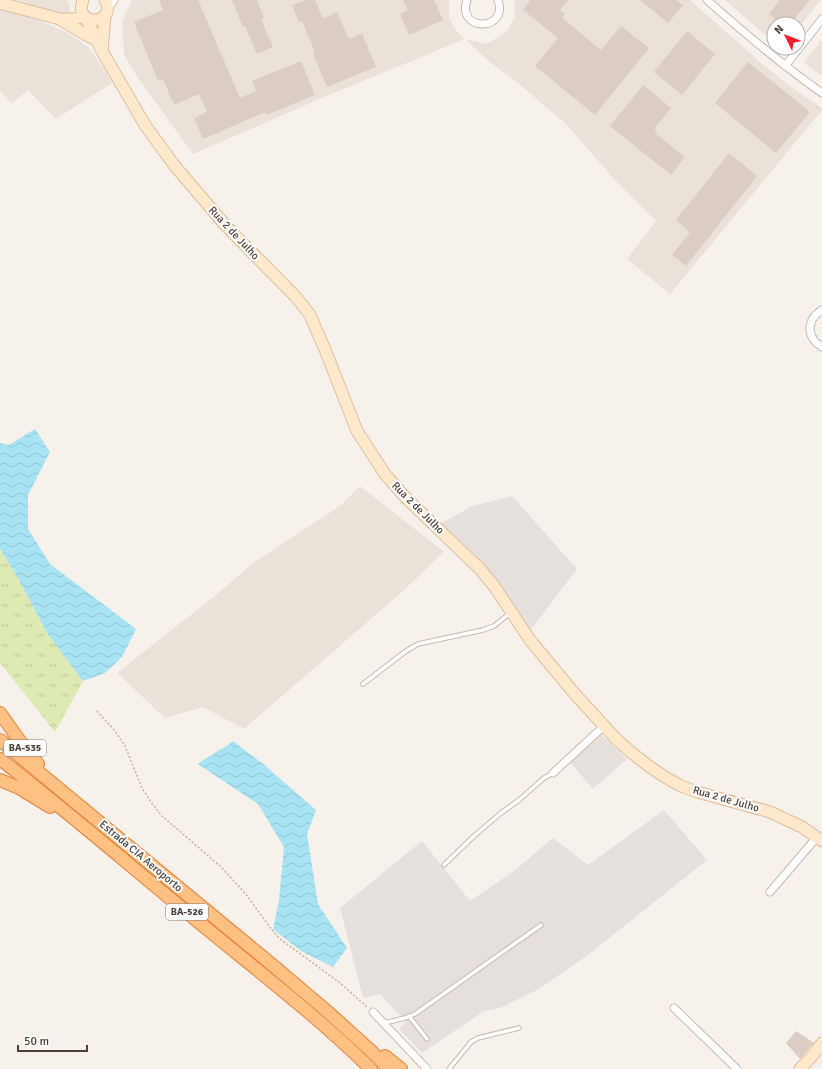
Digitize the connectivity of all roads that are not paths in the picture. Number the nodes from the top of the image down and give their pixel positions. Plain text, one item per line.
1 (83, 0) edge
2 (467, 0) edge
3 (498, 0) edge
4 (707, 0) edge
5 (0, 3) edge
6 (108, 6) edge
7 (85, 17) junction
8 (60, 19) junction
9 (822, 19) edge
10 (97, 40) junction
11 (102, 51) junction
12 (785, 66) junction
13 (822, 93) edge
14 (822, 310) edge
15 (822, 347) edge
16 (512, 612) junction
17 (363, 684) dead end
18 (0, 713) edge
19 (604, 726) junction
20 (0, 740) edge
21 (0, 759) edge
22 (553, 773) joint
23 (0, 780) edge
24 (51, 781) junction
25 (82, 826) junction
26 (820, 839) edge
27 (444, 865) dead end
28 (770, 892) dead end
29 (541, 925) dead end
30 (674, 1008) dead end
31 (373, 1012) road end
32 (409, 1016) junction
33 (384, 1023) junction
34 (519, 1028) dead end
35 (427, 1039) dead end
36 (822, 1043) edge
37 (370, 1050) junction
38 (371, 1069) edge
39 (389, 1069) edge
40 (401, 1069) edge
41 (427, 1069) edge
42 (449, 1069) edge
43 (737, 1069) edge
44 (800, 1069) edge

1 - 7 main road, Rua 2 de Julho
2 - 3 street
4 - 12 street
5 - 8 main road
6 - 7 main road
6 - 11 main road
7 - 8 main road
7 - 10 main road, Rua 2 de Julho
8 - 10 main road
9 - 12 street
10 - 11 main road, Rua 2 de Julho
11 - 16 main road, Rua 2 de Julho
12 - 13 street
14 - 15 street
16 - 17 lane
16 - 19 main road, Rua 2 de Julho
18 - 24 highway, BA-535
19 - 22 street
19 - 26 main road, Rua 2 de Julho
20 - 24 highway, Estrada CIA Aeroporto / BA-526
21 - 25 highway, Estrada CIA Aeroporto / BA-526
22 - 27 lane
23 - 25 highway, BA-526
24 - 37 highway, Estrada CIA Aeroporto / BA-526
25 - 38 highway, Estrada CIA Aeroporto / BA-526
26 - 28 street
29 - 32 lane
30 - 43 street
31 - 33 street
32 - 33 lane
32 - 35 lane
33 - 41 street
34 - 42 lane
36 - 44 main road
37 - 39 highway, Estrada CIA Aeroporto / BA-526
37 - 40 highway

